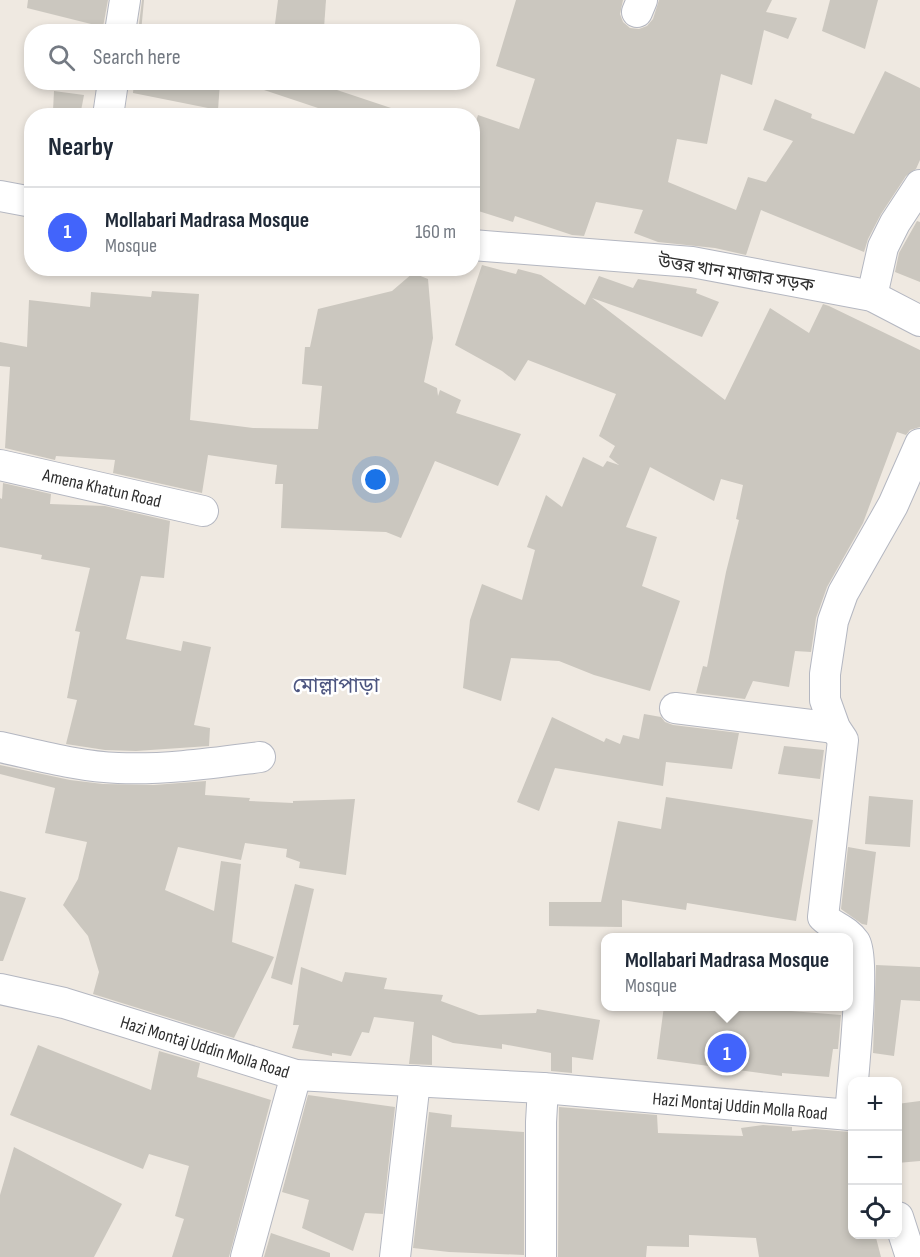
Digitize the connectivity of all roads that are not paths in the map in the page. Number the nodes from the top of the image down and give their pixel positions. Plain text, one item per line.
1 (124, 0) edge
2 (121, 24) edge
3 (111, 90) edge
4 (109, 108) edge
5 (920, 185) edge
6 (0, 196) edge
7 (24, 200) edge
8 (480, 246) edge
9 (872, 296) junction
10 (920, 321) edge
11 (920, 444) edge
12 (0, 465) edge
13 (203, 511) dead end
14 (675, 708) dead end
15 (835, 728) junction
16 (0, 747) edge
17 (260, 757) dead end
18 (847, 933) edge
19 (853, 940) edge
20 (0, 989) edge
21 (296, 1075) junction
22 (854, 1077) edge
23 (415, 1081) junction
24 (543, 1088) junction
25 (848, 1118) edge
26 (902, 1231) edge
27 (246, 1257) edge
28 (395, 1257) edge
29 (541, 1257) edge
30 (911, 1257) edge

1 - 2 street
3 - 4 street
5 - 9 street
6 - 7 street
8 - 9 street, উত্তর খান মাজার সড়ক
9 - 10 street, উত্তর খান মাজার সড়ক
11 - 15 street, Hazi Montaj Uddin Molla Road
12 - 13 street, Amena Khatun Road
14 - 15 street
15 - 18 street, Hazi Montaj Uddin Molla Road
16 - 17 street
19 - 22 street, Hazi Montaj Uddin Molla Road
20 - 21 street, Hazi Montaj Uddin Molla Road
21 - 23 street, Hazi Montaj Uddin Molla Road
21 - 27 street
23 - 24 street, Hazi Montaj Uddin Molla Road
23 - 28 street
24 - 25 street, Hazi Montaj Uddin Molla Road
24 - 29 street
26 - 30 street

